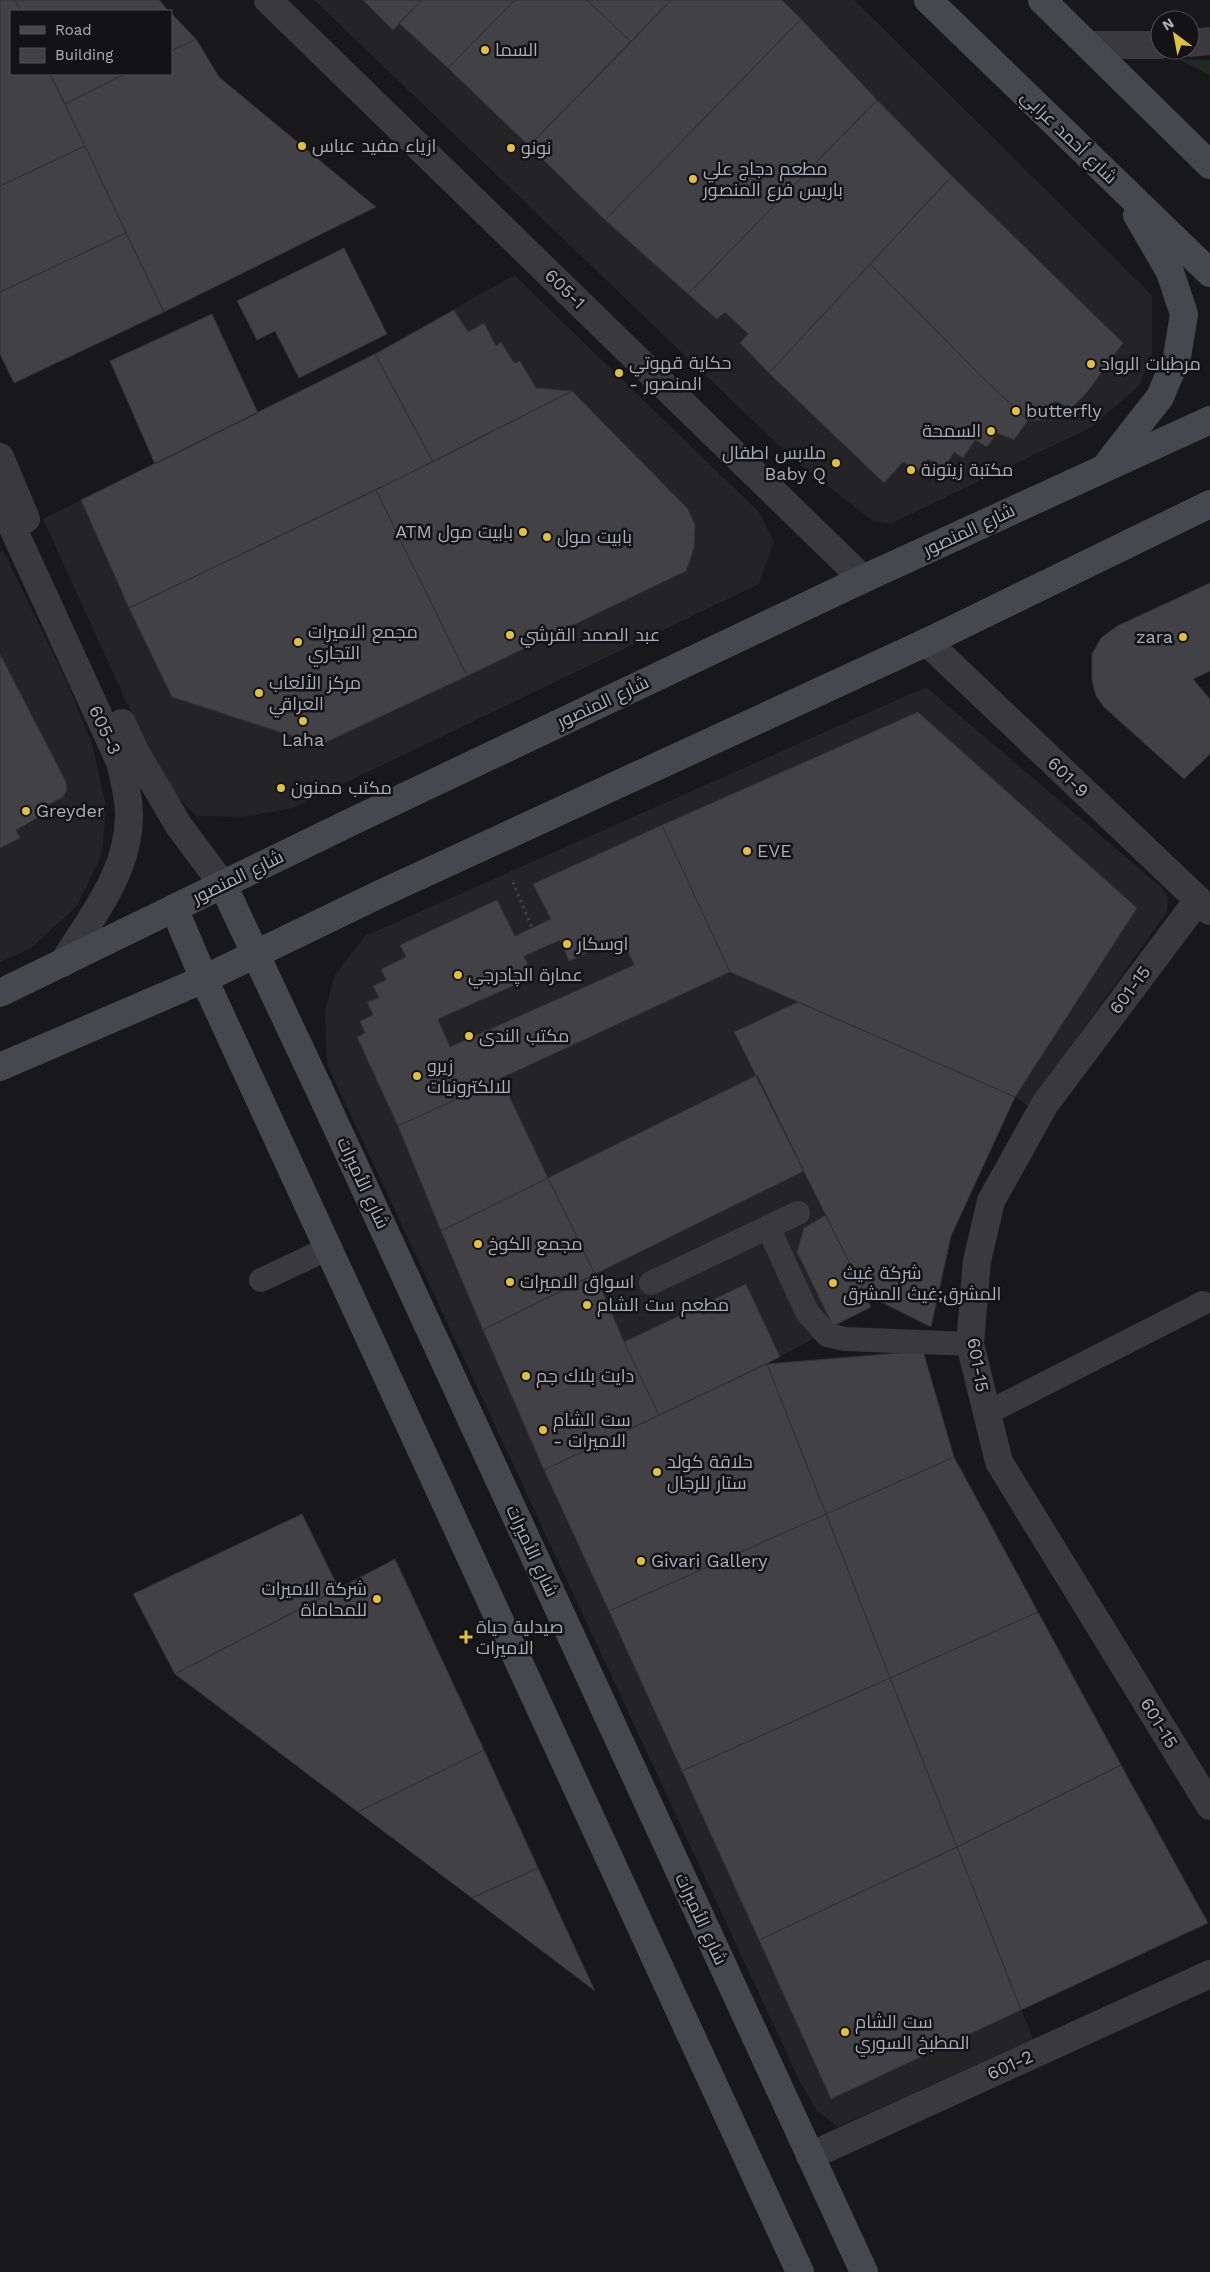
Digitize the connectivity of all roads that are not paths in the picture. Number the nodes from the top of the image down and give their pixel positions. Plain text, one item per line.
1 (268, 0) edge
2 (928, 0) edge
3 (1042, 0) edge
4 (1089, 45) junction
5 (1150, 45) edge
6 (1179, 134) junction
7 (1210, 142) edge
8 (1210, 164) edge
9 (1122, 188) junction
10 (1210, 273) edge
11 (1210, 420) edge
12 (0, 457) edge
13 (1104, 468) junction
14 (0, 500) edge
15 (1210, 504) edge
16 (13, 528) edge
17 (863, 579) junction
18 (927, 642) junction
19 (223, 885) junction
20 (1204, 906) edge
21 (174, 908) junction
22 (255, 955) junction
23 (64, 962) junction
24 (204, 979) junction
25 (0, 993) edge
26 (0, 1067) edge
27 (798, 1213) dead end
28 (768, 1227) junction
29 (329, 1248) junction
30 (261, 1280) dead end
31 (651, 1283) dead end
32 (1203, 1302) dead end
33 (970, 1344) junction
34 (987, 1414) junction
35 (1210, 1806) edge
36 (1210, 1974) edge
37 (810, 2156) junction
38 (800, 2272) edge
39 (864, 2272) edge

1 - 17 street, 605-1
2 - 9 main road, شارع أحمد عرابي
3 - 4 main road
4 - 5 street
4 - 6 main road
6 - 7 main road
6 - 8 main road
9 - 10 main road, شارع أحمد عرابي
9 - 13 main road
11 - 13 main road, شارع المنصور
12 - 16 street, 605-3
13 - 17 main road, شارع المنصور
14 - 16 street, 605-3
15 - 18 main road
16 - 19 street, 605-3
16 - 23 street, 605-3
17 - 19 main road, شارع المنصور
18 - 20 street, 601-9
18 - 22 main road
19 - 21 main road, شارع المنصور
19 - 22 main road, شارع الأميرات
20 - 33 street, 601-15
21 - 23 main road, شارع المنصور
21 - 24 main road
22 - 24 main road
22 - 37 main road, شارع الأميرات
23 - 25 main road, شارع المنصور
24 - 26 main road
24 - 29 main road
27 - 28 lane
28 - 31 lane
28 - 33 lane
29 - 30 lane
29 - 38 main road
32 - 34 lane
33 - 34 street, 601-15
34 - 35 street, 601-15
36 - 37 street, 601-2
37 - 39 main road, شارع الأميرات

